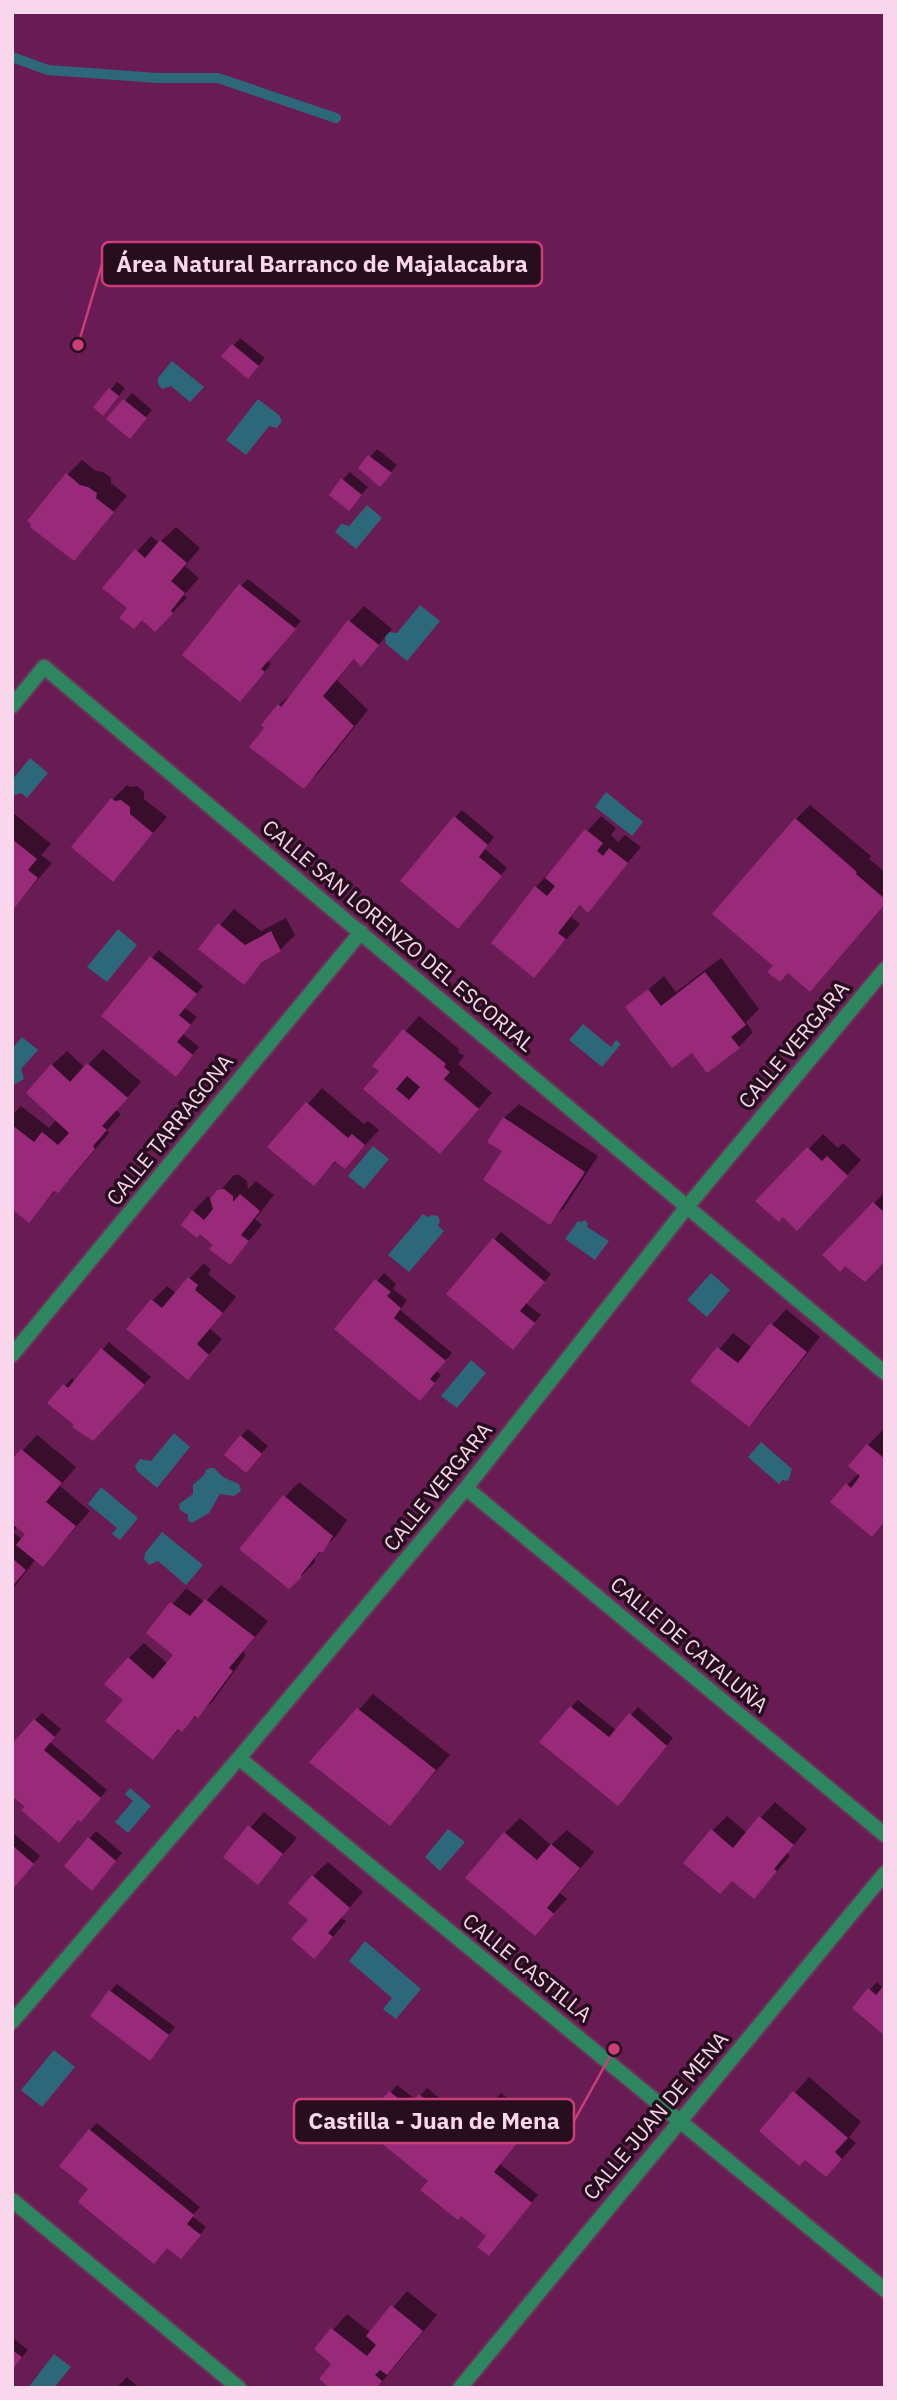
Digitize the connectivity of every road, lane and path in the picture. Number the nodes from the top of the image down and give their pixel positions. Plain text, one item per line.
1 (12, 706) edge
2 (361, 932) junction
3 (885, 969) edge
4 (686, 1208) junction
5 (12, 1355) edge
6 (885, 1373) edge
7 (466, 1488) junction
8 (239, 1758) junction
9 (885, 1835) edge
10 (885, 1872) edge
11 (12, 2022) edge
12 (680, 2120) junction
13 (12, 2200) edge
14 (885, 2290) edge
15 (239, 2388) edge
16 (460, 2388) edge

1 - 2 street, CALLE SAN LORENZO DEL ESCORIAL
2 - 4 street, CALLE SAN LORENZO DEL ESCORIAL
2 - 5 street, CALLE TARRAGONA
3 - 4 street, CALLE VERGARA
4 - 6 street, CALLE SAN LORENZO DEL ESCORIAL
4 - 7 street, CALLE VERGARA
7 - 8 street, CALLE VERGARA
7 - 9 street, CALLE DE CATALUÑA
8 - 11 street, CALLE VERGARA
8 - 12 street, CALLE CASTILLA
10 - 12 street, CALLE JUAN DE MENA
12 - 14 street, CALLE CASTILLA
12 - 16 street, CALLE JUAN DE MENA
13 - 15 street

